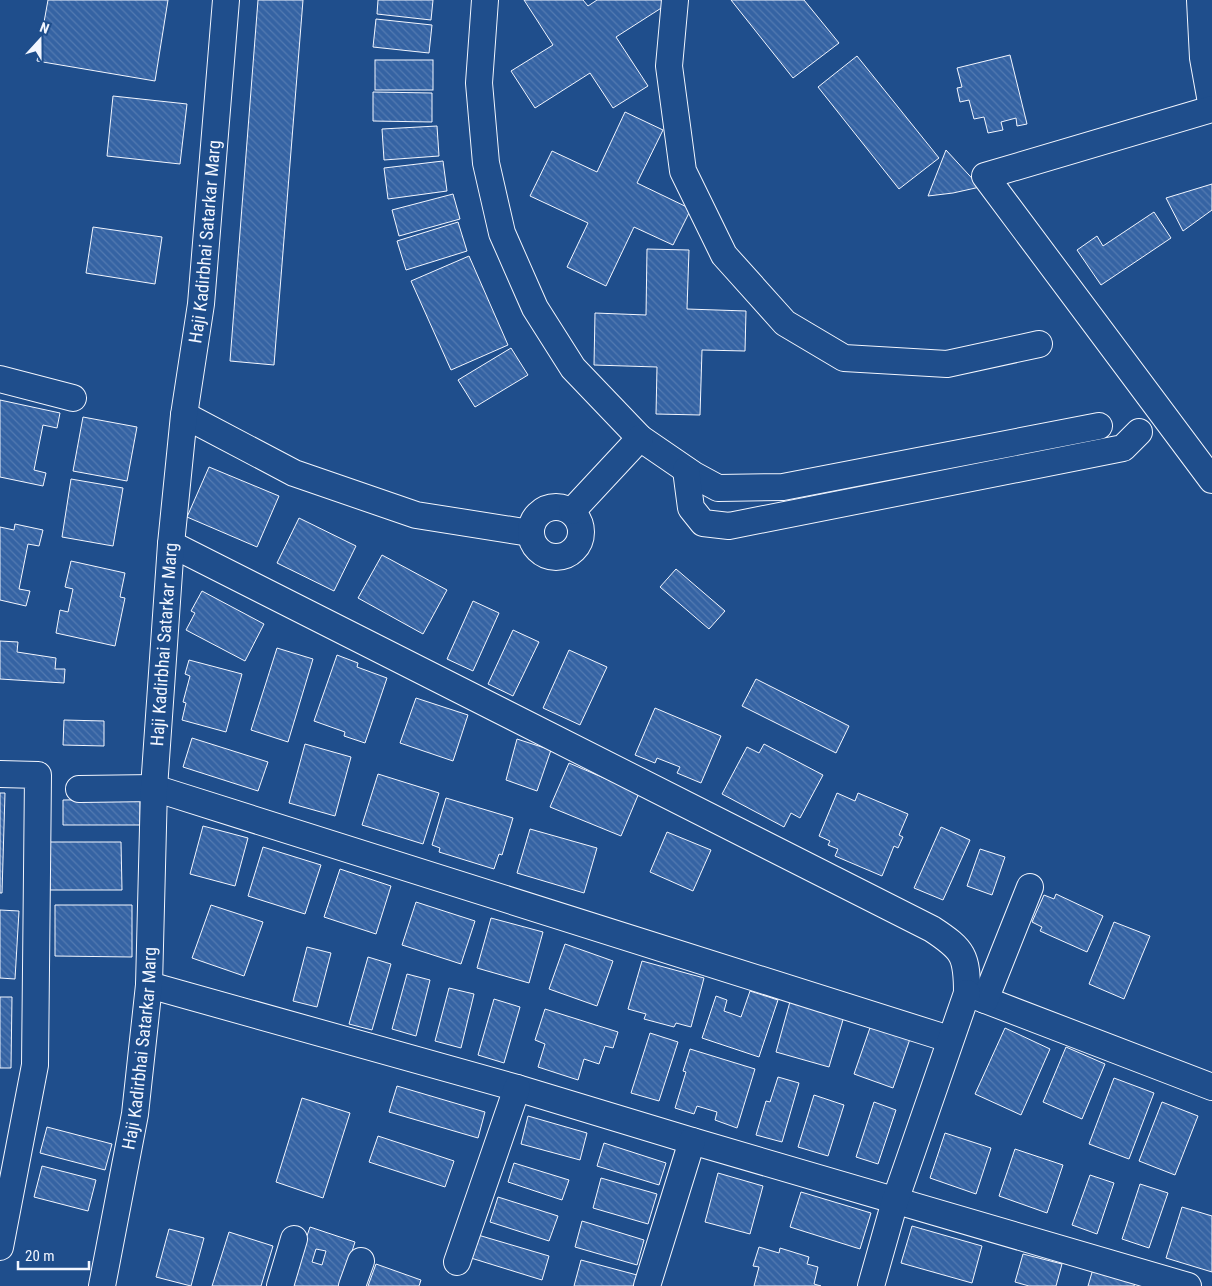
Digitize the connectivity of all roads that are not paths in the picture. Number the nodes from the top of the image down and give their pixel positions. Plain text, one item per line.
1 (226, 0) edge
2 (485, 0) edge
3 (676, 0) edge
4 (1200, 0) edge
5 (1212, 108) edge
6 (1038, 344) dead end
7 (0, 379) edge
8 (73, 398) dead end
9 (184, 415) junction
10 (1099, 426) dead end
11 (1139, 432) dead end
12 (640, 438) junction
13 (686, 470) junction
14 (1212, 480) edge
15 (572, 511) junction
16 (530, 533) junction
17 (171, 544) junction
18 (0, 774) edge
19 (154, 788) junction
20 (79, 789) dead end
21 (1030, 887) dead end
22 (149, 985) junction
23 (976, 997) junction
24 (949, 1039) junction
25 (1212, 1087) edge
26 (517, 1088) junction
27 (692, 1141) junction
28 (895, 1201) junction
29 (294, 1239) dead end
30 (0, 1247) edge
31 (362, 1261) dead end
32 (458, 1262) dead end
33 (102, 1286) edge
34 (280, 1286) edge
35 (352, 1286) edge
36 (647, 1286) edge
37 (871, 1286) edge
38 (1188, 1286) edge

1 - 9 street, Haji Kadirbhai Satarkar Marg
2 - 12 street
3 - 6 street
4 - 5 street
5 - 14 street
7 - 8 street
9 - 16 street
9 - 17 street, Haji Kadirbhai Satarkar Marg
10 - 13 street
11 - 13 street
12 - 13 street
12 - 15 street
15 - 16 street
15 - 16 street
17 - 19 street, Haji Kadirbhai Satarkar Marg
17 - 23 street
18 - 30 street
19 - 20 street
19 - 22 street, Haji Kadirbhai Satarkar Marg
19 - 24 street
21 - 23 street
22 - 26 street
22 - 33 street, Haji Kadirbhai Satarkar Marg
23 - 24 street
23 - 25 street
24 - 28 street
26 - 27 street
26 - 32 street
27 - 28 street
27 - 36 street
28 - 37 street
28 - 38 street
29 - 34 street
31 - 35 street

